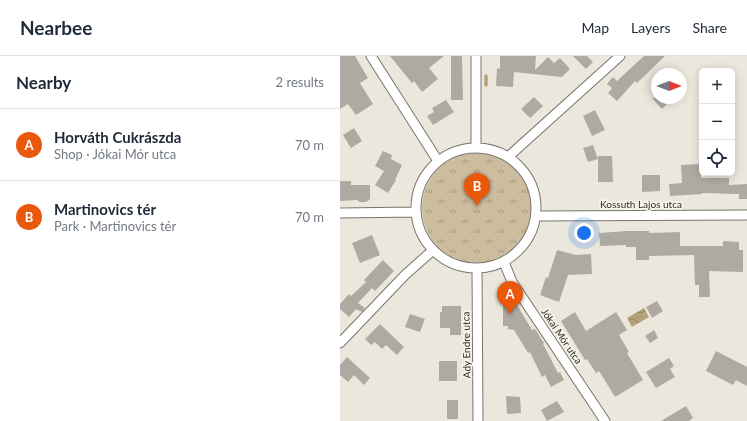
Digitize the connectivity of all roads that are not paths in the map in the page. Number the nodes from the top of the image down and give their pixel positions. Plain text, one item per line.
1 (371, 56) edge
2 (476, 56) edge
3 (620, 56) edge
4 (476, 148) junction
5 (508, 157) junction
6 (438, 161) junction
7 (415, 212) junction
8 (340, 214) edge
9 (747, 215) edge
10 (536, 216) junction
11 (432, 251) junction
12 (504, 262) junction
13 (477, 269) junction
14 (340, 343) edge
15 (478, 421) edge
16 (605, 421) edge

1 - 6 street
2 - 4 street
3 - 5 street
4 - 5 street
4 - 6 street
5 - 10 street
6 - 7 street
7 - 8 street
7 - 11 street
9 - 10 street, Kossuth Lajos utca
10 - 12 street
11 - 13 street
11 - 14 street
12 - 13 street
12 - 16 street, Jókai Mór utca
13 - 15 street, Ady Endre utca

